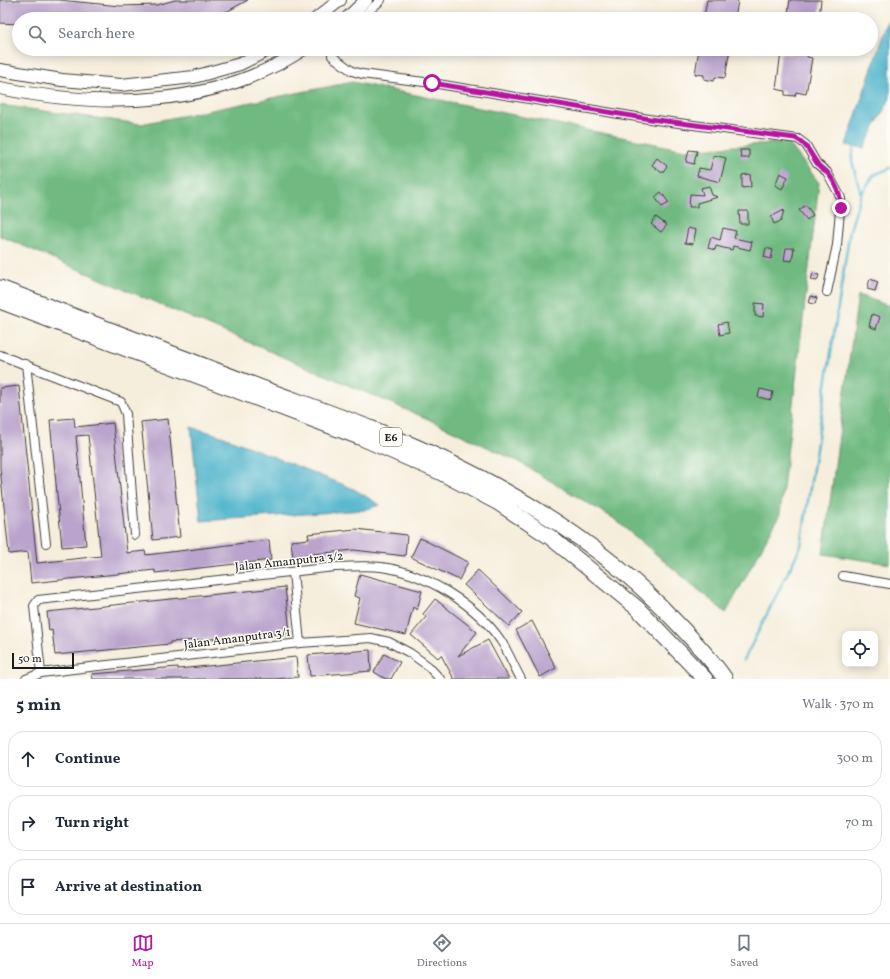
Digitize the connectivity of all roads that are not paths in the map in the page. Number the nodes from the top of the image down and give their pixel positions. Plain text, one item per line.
1 (340, 0) edge
2 (366, 0) edge
3 (381, 0) edge
4 (325, 12) edge
5 (353, 12) edge
6 (368, 12) edge
7 (256, 56) edge
8 (292, 56) edge
9 (332, 56) edge
10 (0, 70) edge
11 (0, 88) edge
12 (0, 288) edge
13 (827, 292) dead end
14 (0, 301) edge
15 (0, 355) edge
16 (26, 364) junction
17 (135, 535) dead end
18 (46, 542) dead end
19 (293, 572) junction
20 (843, 576) dead end
21 (890, 584) edge
22 (300, 643) junction
23 (710, 658) junction
24 (41, 673) junction
25 (701, 675) edge
26 (26, 679) edge
27 (440, 679) edge
28 (521, 679) edge
29 (725, 679) edge
30 (731, 679) edge

1 - 4 main road
2 - 5 main road
3 - 6 street
7 - 10 main road
8 - 11 main road
9 - 13 street
12 - 23 highway, E6
14 - 25 highway, E6
15 - 16 street
16 - 17 street
16 - 18 street
19 - 22 street
19 - 24 street, Jalan Amanputra 3/2
19 - 28 street, Jalan Amanputra 3/2
20 - 21 street
22 - 24 street, Jalan Amanputra 3/1
22 - 27 street, Jalan Amanputra 3/1
23 - 29 highway, E6
23 - 30 highway
24 - 26 street, Jalan Amanputra 3/1

